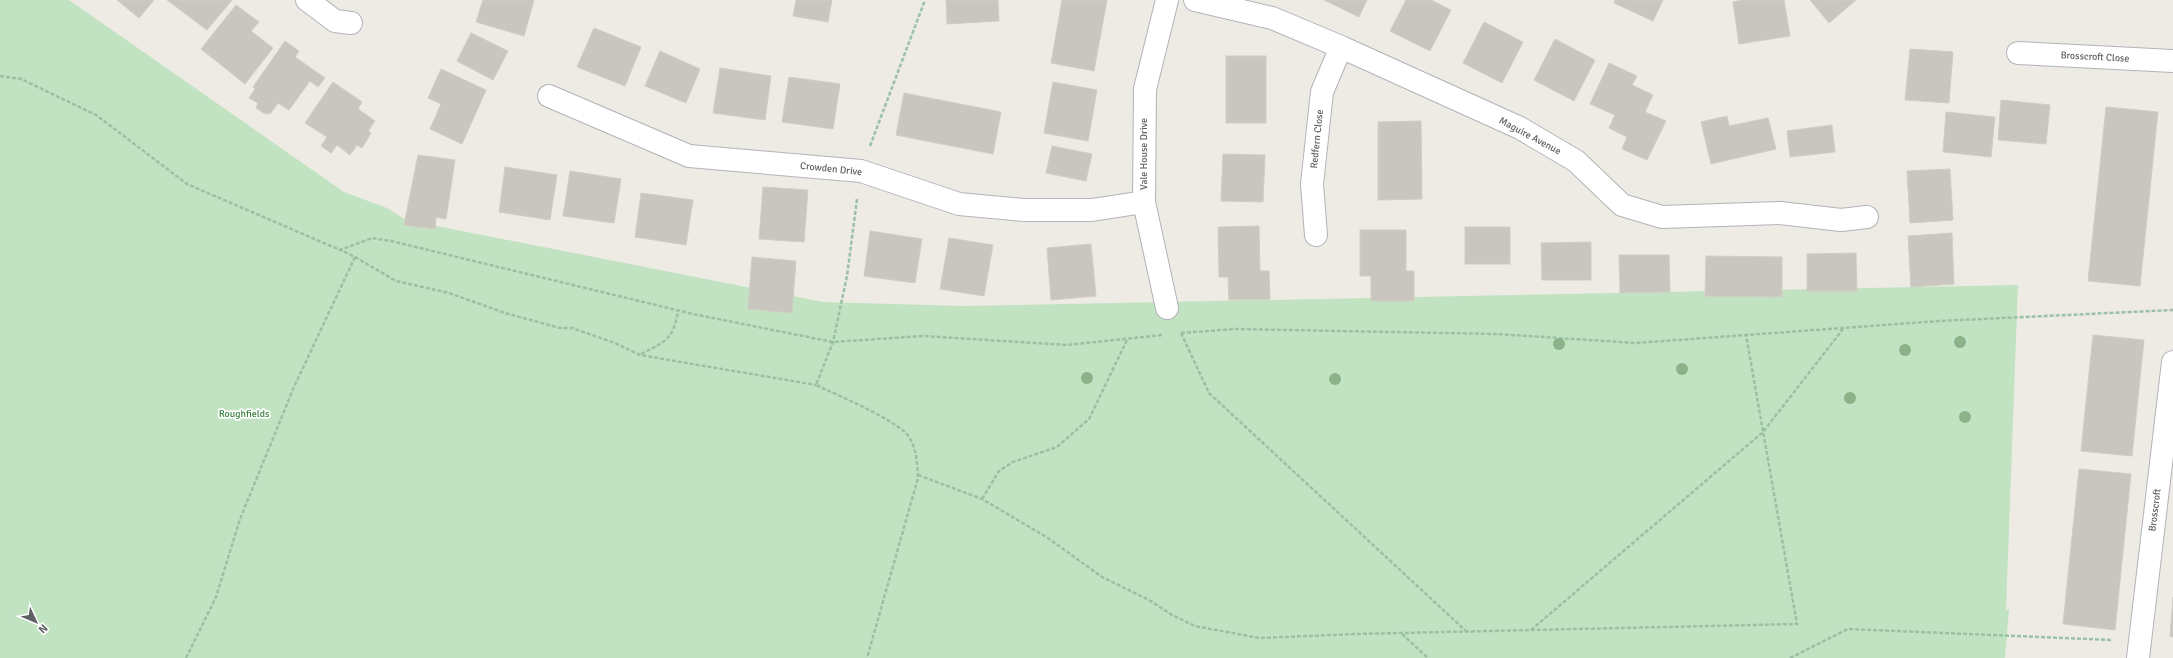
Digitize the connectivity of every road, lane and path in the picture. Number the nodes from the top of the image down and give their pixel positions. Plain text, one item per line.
1 (307, 0) edge
2 (1167, 0) edge
3 (1195, 0) edge
4 (351, 23) dead end
5 (1341, 47) junction
6 (2018, 53) dead end
7 (2173, 61) edge
8 (0, 76) edge
9 (549, 96) dead end
10 (1144, 202) junction
11 (1867, 217) dead end
12 (1316, 235) dead end
13 (340, 250) junction
14 (355, 257) junction
15 (1167, 308) joint
16 (2173, 310) edge
17 (678, 311) junction
18 (1843, 329) junction
19 (1181, 333) junction
20 (1173, 334) dead end
21 (1165, 335) dead end
22 (1746, 335) junction
23 (1127, 340) junction
24 (832, 342) junction
25 (640, 355) junction
26 (2173, 362) edge
27 (816, 385) junction
28 (1763, 432) junction
29 (918, 475) junction
30 (982, 499) junction
31 (1530, 631) junction
32 (1467, 632) junction
33 (1402, 634) junction
34 (2139, 650) edge
35 (186, 658) edge
36 (867, 658) edge
37 (1428, 658) edge
38 (1790, 658) edge

1 - 4 street
2 - 10 street, Vale House Drive
3 - 5 street, Maguire Avenue
5 - 11 street, Maguire Avenue
5 - 12 street, Redfern Close
6 - 7 street, Brosscroft Close
8 - 13 path
9 - 10 street, Crowden Drive
10 - 15 street, Vale House Drive
13 - 14 path
13 - 17 path
14 - 25 path
14 - 35 path
15 - 19 path
16 - 18 path
17 - 24 path
17 - 25 path
18 - 22 path
18 - 28 path
19 - 20 path
19 - 22 path
19 - 32 path
21 - 23 path
22 - 28 path
23 - 24 path
23 - 30 path
24 - 27 path
25 - 27 path
26 - 34 street, Brosscroft
27 - 29 path
28 - 31 path
28 - 31 path
29 - 30 path
29 - 36 path
30 - 33 path
31 - 32 path
32 - 33 path
33 - 37 path
34 - 38 path

